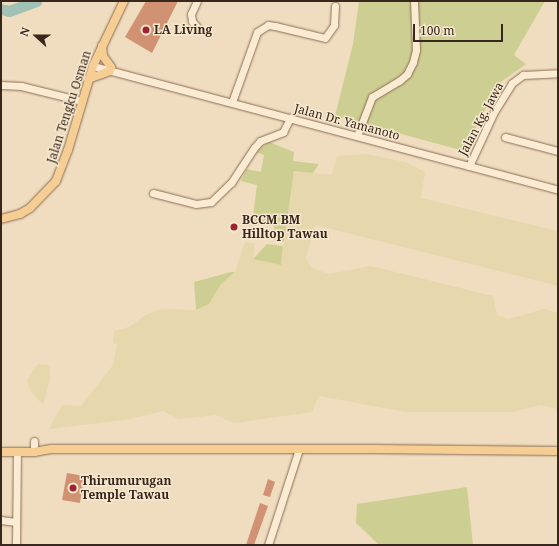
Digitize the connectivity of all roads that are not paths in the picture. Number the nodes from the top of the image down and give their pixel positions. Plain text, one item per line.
1 (124, 1) edge
2 (197, 1) edge
3 (414, 1) edge
4 (335, 6) dead end
5 (198, 28) dead end
6 (102, 46) junction
7 (94, 64) junction
8 (111, 69) junction
9 (558, 72) edge
10 (88, 79) junction
11 (1, 84) edge
12 (82, 101) junction
13 (232, 102) junction
14 (290, 118) junction
15 (358, 136) junction
16 (504, 137) dead end
17 (558, 151) edge
18 (469, 166) junction
19 (558, 190) edge
20 (152, 193) dead end
21 (1, 219) edge
22 (1, 446) edge
23 (36, 448) junction
24 (299, 449) junction
25 (558, 451) edge
26 (1, 452) edge
27 (17, 452) junction
28 (1, 520) edge
29 (16, 522) junction
30 (16, 545) edge
31 (268, 545) edge

1 - 6 main road, Jalan Tengku Osman
2 - 5 street
3 - 15 street
4 - 13 street
6 - 7 main road, Jalan Tengku Osman
6 - 8 main road
7 - 8 street, Jalan Dr. Yamanoto
7 - 10 main road, Jalan Tengku Osman
8 - 10 main road
8 - 13 street, Jalan Dr. Yamanoto
9 - 18 street, Jalan Kg. Jawa
10 - 12 main road, Jalan Tengku Osman
11 - 12 street
12 - 21 main road, Jalan Tengku Osman
13 - 14 street, Jalan Dr. Yamanoto
14 - 15 street, Jalan Dr. Yamanoto
14 - 20 street
15 - 18 street, Jalan Dr. Yamanoto
16 - 17 street
18 - 19 street, Jalan Dr. Yamanoto
22 - 23 main road
23 - 24 main road
23 - 27 main road
24 - 25 main road
24 - 31 street
26 - 27 main road
27 - 29 street
28 - 29 street
29 - 30 street

